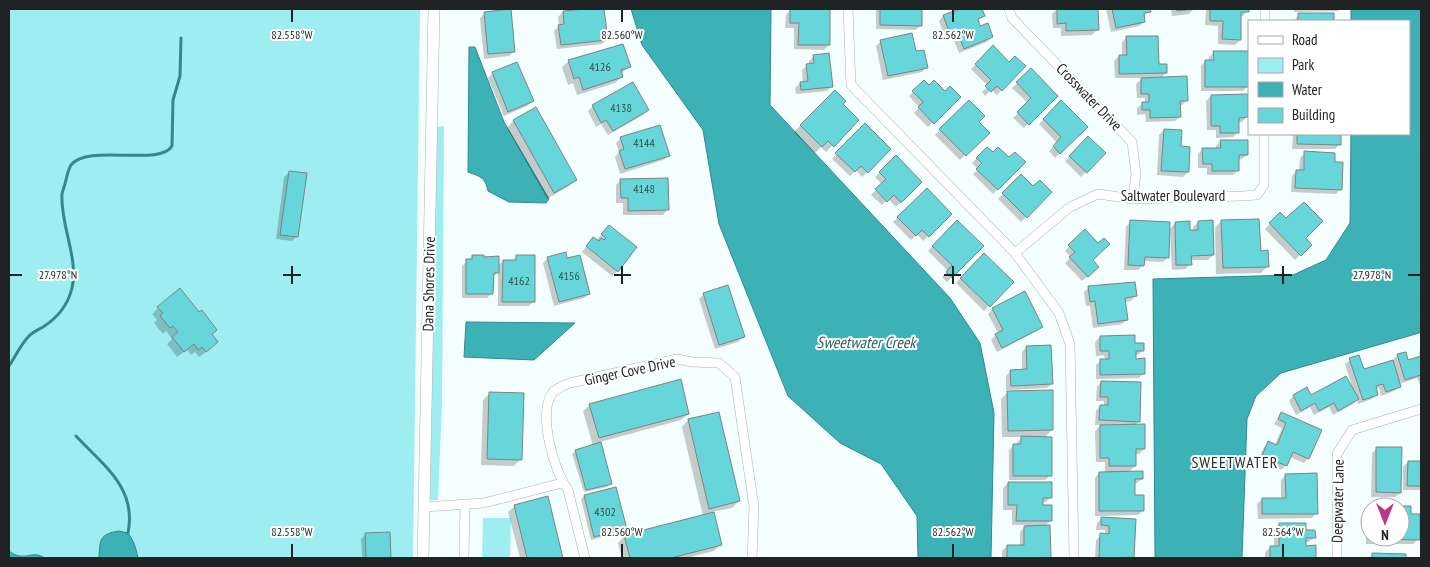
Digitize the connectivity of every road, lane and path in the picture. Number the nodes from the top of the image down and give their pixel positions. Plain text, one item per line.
1 (434, 9) edge
2 (848, 9) edge
3 (1008, 9) edge
4 (1264, 135) edge
5 (1133, 199) junction
6 (1015, 253) junction
7 (1421, 409) edge
8 (562, 483) junction
9 (465, 504) junction
10 (424, 507) junction
11 (424, 558) edge
12 (464, 558) edge
13 (585, 558) edge
14 (752, 558) edge
15 (1074, 558) edge
16 (1337, 558) edge

1 - 10 street, Dana Shores Drive
2 - 6 street
3 - 5 street, Crosswater Drive
4 - 5 street, Saltwater Boulevard
5 - 6 street, Saltwater Boulevard
6 - 15 street
7 - 16 street, Deepwater Lane
8 - 9 street
8 - 13 street, Ginger Cove Drive
8 - 14 street, Ginger Cove Drive
9 - 10 street
9 - 12 street
10 - 11 street, Dana Shores Drive

